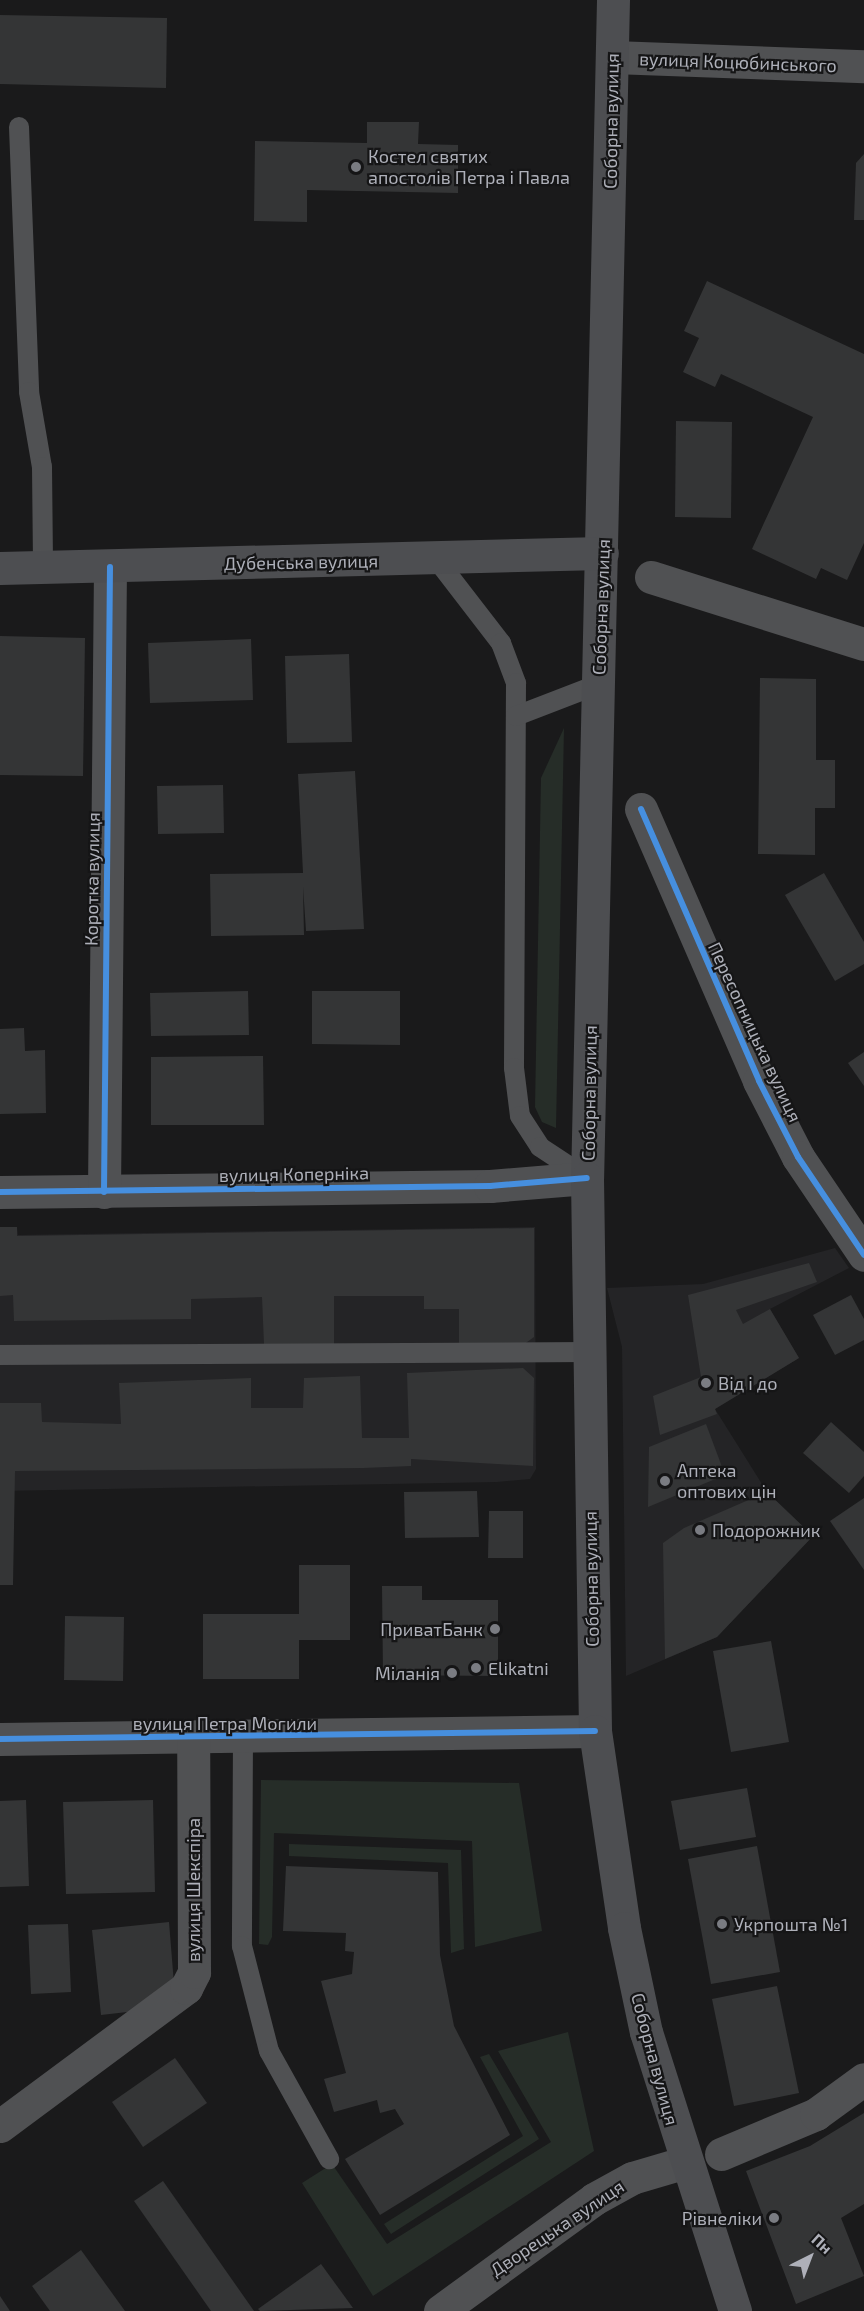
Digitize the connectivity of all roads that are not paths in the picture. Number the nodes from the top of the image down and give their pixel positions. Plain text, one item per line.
1 (613, 0) edge
2 (613, 57) junction
3 (864, 66) edge
4 (20, 127) dead end
5 (602, 553) junction
6 (437, 560) junction
7 (43, 567) junction
8 (110, 567) junction
9 (0, 568) edge
10 (651, 577) dead end
11 (864, 644) edge
12 (599, 684) junction
13 (516, 716) junction
14 (641, 809) dead end
15 (587, 1178) junction
16 (0, 1192) edge
17 (104, 1192) junction
18 (864, 1255) edge
19 (589, 1352) junction
20 (0, 1355) edge
21 (594, 1731) junction
22 (243, 1737) junction
23 (193, 1738) junction
24 (0, 1739) edge
25 (864, 2079) edge
26 (0, 2126) edge
27 (721, 2154) dead end
28 (329, 2159) dead end
29 (683, 2163) junction
30 (440, 2311) edge
31 (735, 2311) edge

1 - 2 main road, Соборна вулиця
2 - 3 street, вулиця Коцюбинського
2 - 5 main road, Соборна вулиця
4 - 7 lane
5 - 6 main road, Дубенська вулиця
5 - 12 main road, Соборна вулиця
6 - 8 main road, Дубенська вулиця
6 - 13 lane
7 - 8 main road, Дубенська вулиця
7 - 9 main road, Дубенська вулиця
8 - 17 street, Коротка вулиця
10 - 11 street
12 - 13 lane
12 - 15 main road, Соборна вулиця
13 - 15 lane
14 - 18 street, Пересопницька вулиця
15 - 17 street, вулиця Коперніка
15 - 19 main road, Соборна вулиця
16 - 17 street, вулиця Коперніка
19 - 20 lane
19 - 21 main road, Соборна вулиця
21 - 22 street, вулиця Петра Могили
21 - 29 main road, Соборна вулиця
22 - 23 street, вулиця Петра Могили
22 - 28 lane
23 - 24 street, вулиця Петра Могили
23 - 26 street, вулиця Шекспіра
25 - 27 street
29 - 30 street, Дворецька вулиця
29 - 31 main road, Соборна вулиця

